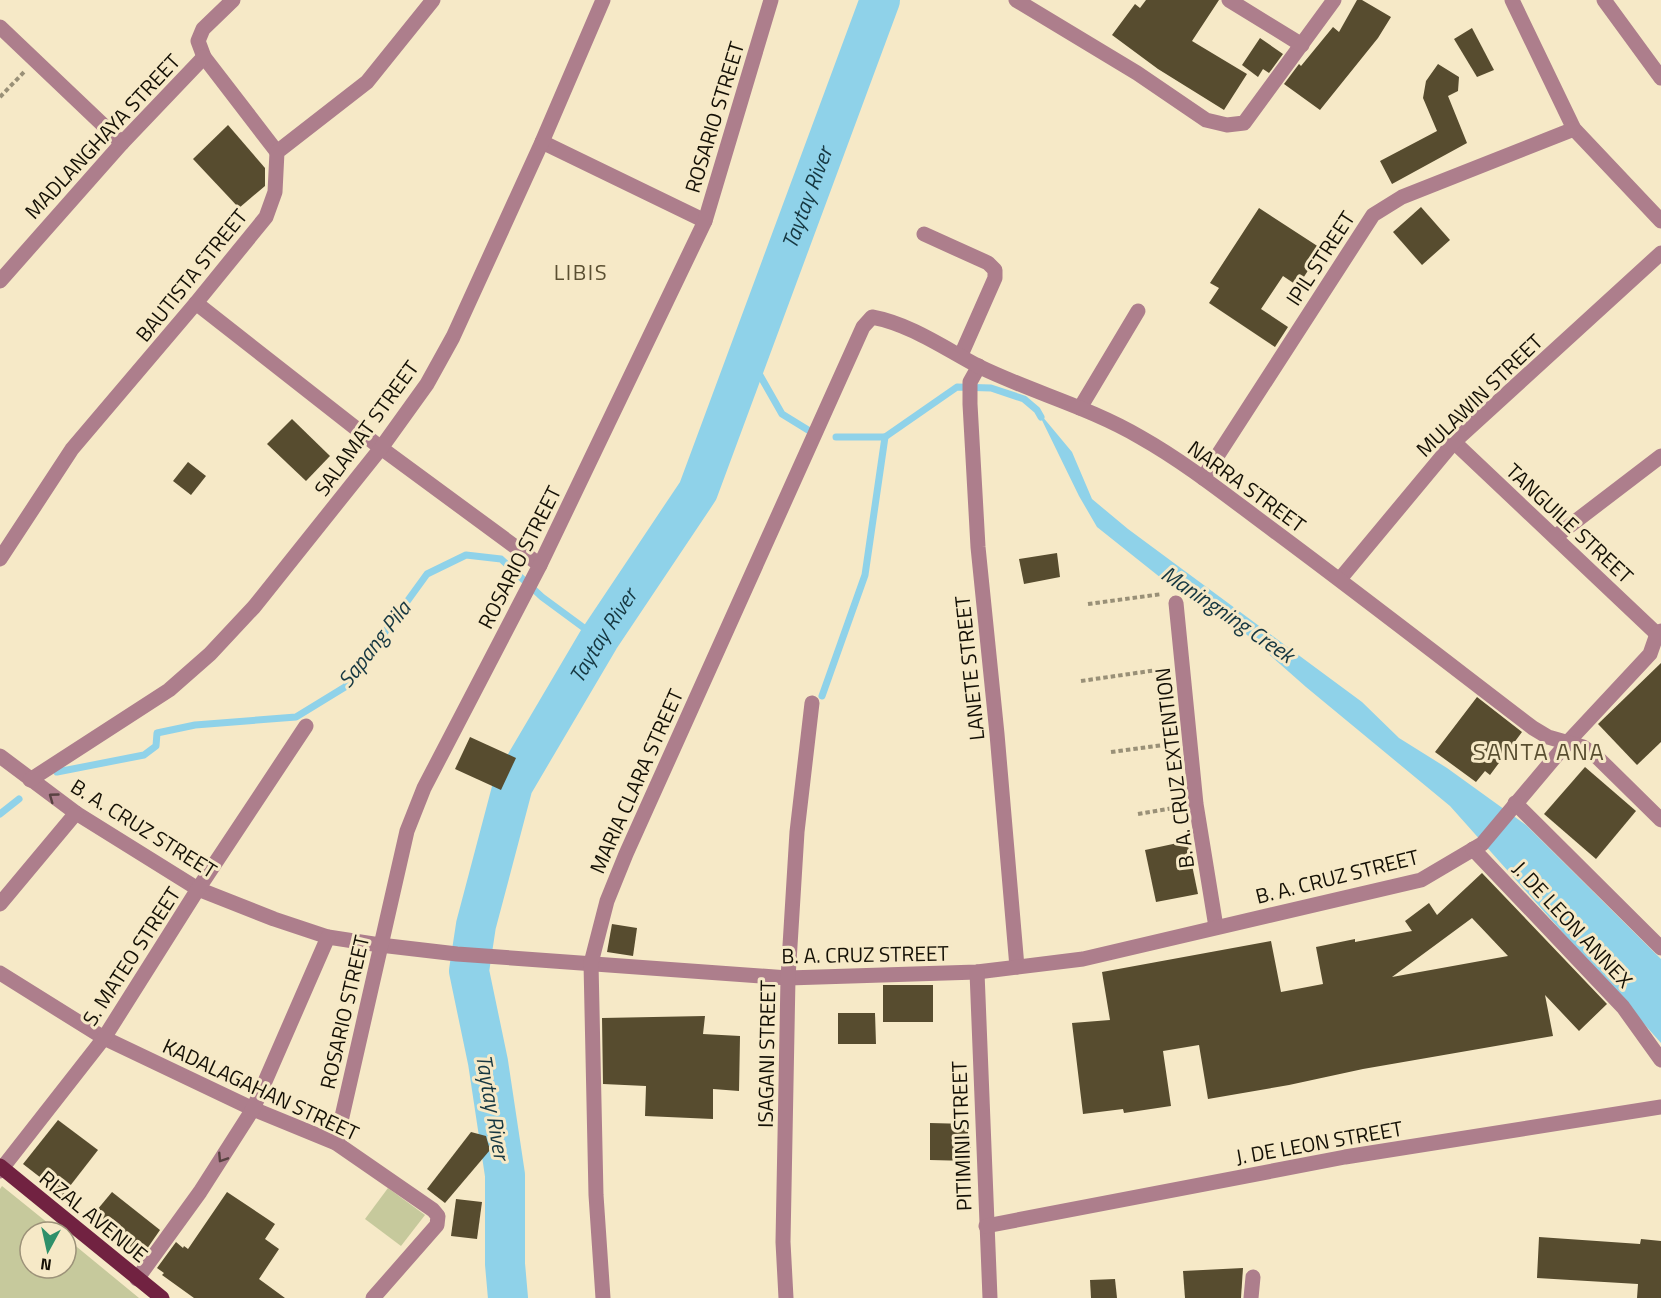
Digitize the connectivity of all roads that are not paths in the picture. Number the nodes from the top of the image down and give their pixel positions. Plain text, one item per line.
1 (233, 0) edge
2 (433, 0) edge
3 (603, 0) edge
4 (771, 0) edge
5 (1016, 0) edge
6 (1229, 0) edge
7 (1334, 0) edge
8 (1512, 0) edge
9 (1604, 0) edge
10 (0, 27) edge
11 (1302, 45) junction
12 (204, 57) junction
13 (1661, 78) edge
14 (1574, 129) junction
15 (122, 142) junction
16 (542, 142) junction
17 (277, 152) junction
18 (1661, 221) edge
19 (705, 222) junction
20 (924, 234) dead end
21 (1661, 253) edge
22 (0, 281) edge
23 (196, 303) junction
24 (1138, 311) dead end
25 (872, 317) joint
26 (961, 355) junction
27 (979, 366) junction
28 (1080, 408) junction
29 (1454, 442) junction
30 (381, 448) junction
31 (1661, 456) edge
32 (1203, 478) junction
33 (1555, 537) junction
34 (0, 559) edge
35 (540, 565) junction
36 (1340, 579) junction
37 (1176, 603) road end
38 (1659, 632) edge
39 (812, 704) dead end
40 (306, 726) dead end
41 (1567, 743) junction
42 (0, 756) edge
43 (30, 780) junction
44 (1513, 806) junction
45 (76, 813) junction
46 (1661, 820) edge
47 (1478, 846) junction
48 (198, 889) junction
49 (0, 904) edge
50 (1216, 927) junction
51 (328, 936) junction
52 (380, 945) junction
53 (1661, 948) edge
54 (591, 963) junction
55 (1017, 967) junction
56 (977, 972) junction
57 (0, 973) edge
58 (788, 978) junction
59 (104, 1038) junction
60 (1661, 1060) edge
61 (1661, 1107) edge
62 (253, 1109) junction
63 (336, 1143) junction
64 (1, 1168) edge
65 (986, 1226) junction
66 (1253, 1277) dead end
67 (137, 1279) junction
68 (162, 1298) edge
69 (373, 1298) edge
70 (603, 1298) edge
71 (786, 1298) edge
72 (990, 1298) edge
73 (1251, 1298) edge

1 - 12 street
2 - 17 street
3 - 16 street, SALAMAT STREET
4 - 19 street, ROSARIO STREET
5 - 11 street
6 - 11 street
7 - 11 street
8 - 14 street
9 - 13 street
10 - 15 street
12 - 15 street, MADLANGHAYA STREET
12 - 17 street, MADLANGHAYA STREET
14 - 18 street
14 - 32 street, IPIL STREET
15 - 22 street, MADLANGHAYA STREET
16 - 19 street
16 - 30 street, SALAMAT STREET
17 - 23 street, BAUTISTA STREET
19 - 35 street, ROSARIO STREET
20 - 26 street
21 - 29 street, MULAWIN STREET
23 - 30 street
23 - 34 street, BAUTISTA STREET
24 - 28 street
25 - 26 street, NARRA STREET
25 - 54 street, MARIA CLARA STREET
26 - 27 street, NARRA STREET
27 - 28 street, NARRA STREET
27 - 55 street, LANETE STREET
28 - 32 street, NARRA STREET
29 - 33 street, TANGUILE STREET
29 - 36 street, MULAWIN STREET
30 - 35 street
30 - 43 street, SALAMAT STREET
31 - 33 street
32 - 36 street, NARRA STREET
33 - 38 street, TANGUILE STREET
35 - 52 street, ROSARIO STREET
36 - 41 street, NARRA STREET
37 - 50 street, B. A. CRUZ EXTENTION
38 - 41 street, B. A. CRUZ STREET
39 - 58 street, ISAGANI STREET
40 - 48 street, S. MATEO STREET
41 - 44 street, B. A. CRUZ STREET
41 - 46 street, NARRA STREET
42 - 43 street, B. A. CRUZ STREET
45 -> 43 street, B. A. CRUZ STREET
44 - 47 street, B. A. CRUZ STREET
44 - 53 street
45 - 48 street, B. A. CRUZ STREET
45 - 49 street
47 - 50 street, B. A. CRUZ STREET
47 - 60 street, J. DE LEON ANNEX
48 - 51 street, B. A. CRUZ STREET
48 - 59 street, S. MATEO STREET
50 - 55 street, B. A. CRUZ STREET
51 - 52 street, B. A. CRUZ STREET
51 - 62 street
52 - 54 street, B. A. CRUZ STREET
52 - 63 street, ROSARIO STREET
54 - 58 street, B. A. CRUZ STREET
54 - 70 street, MARIA CLARA STREET
55 - 56 street, B. A. CRUZ STREET
56 - 58 street, B. A. CRUZ STREET
56 - 65 street, PITIMINI STREET
57 - 59 street, KADALAGAHAN STREET
58 - 71 street, ISAGANI STREET
59 - 62 street, KADALAGAHAN STREET
59 - 64 street, S. MATEO STREET
61 - 65 street, J. DE LEON STREET
62 - 63 street, KADALAGAHAN STREET
62 -> 67 street
63 - 69 street, KADALAGAHAN STREET
64 - 67 main road, RIZAL AVENUE
65 - 72 street, PITIMINI STREET
66 - 73 street
67 - 68 main road, RIZAL AVENUE

